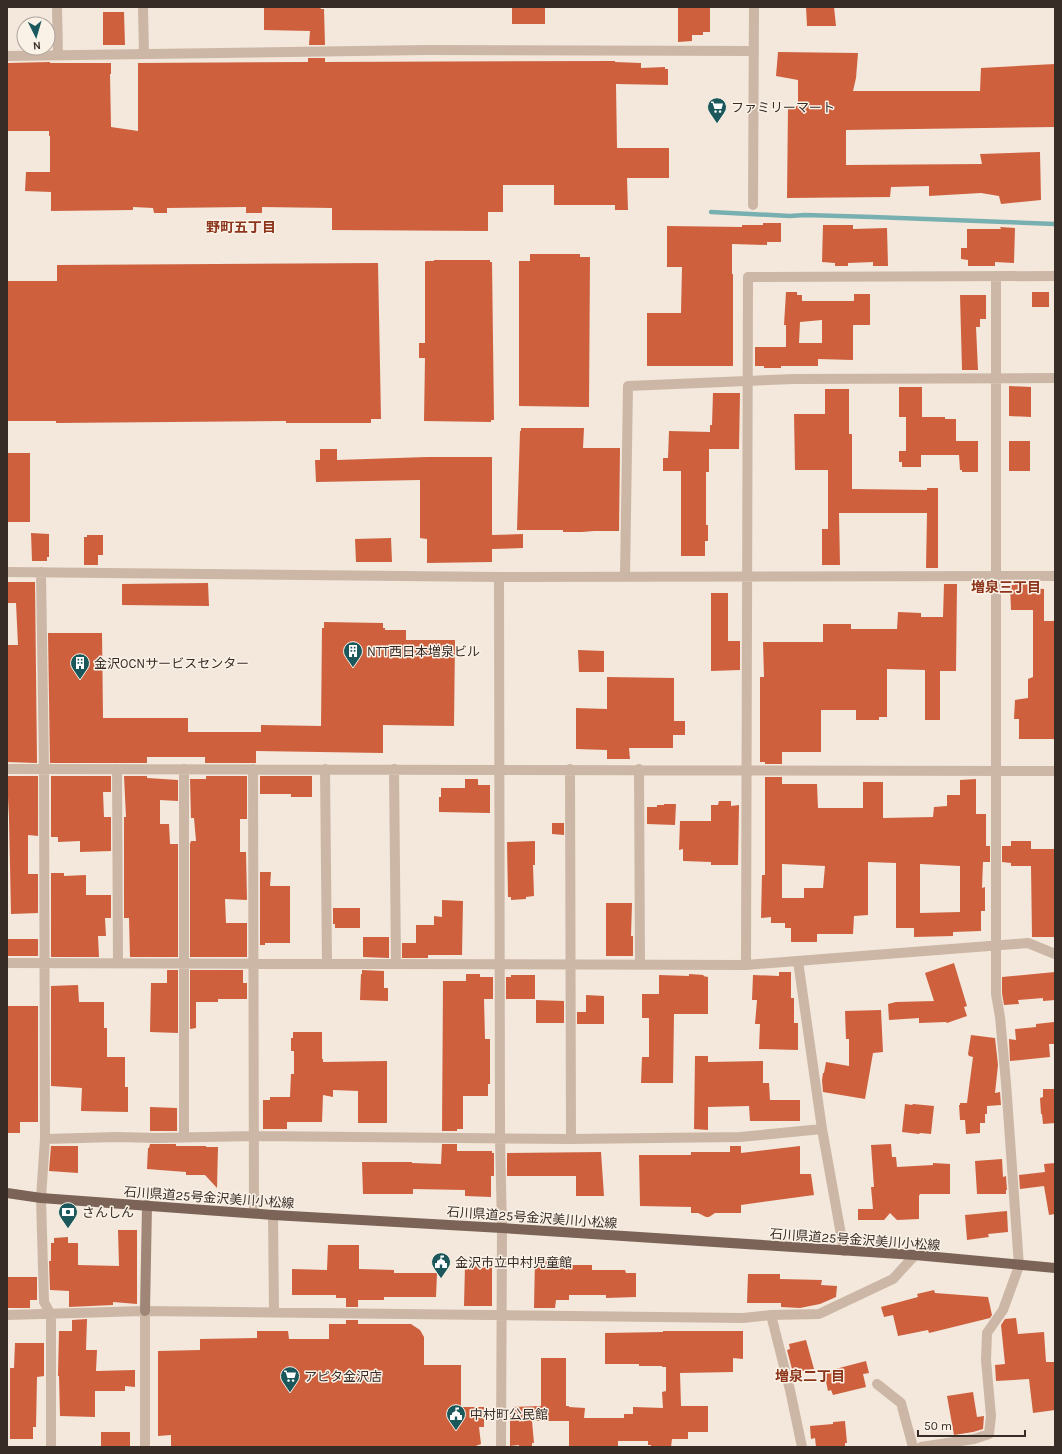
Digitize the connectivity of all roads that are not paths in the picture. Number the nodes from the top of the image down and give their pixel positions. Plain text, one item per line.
1 (57, 7) edge
2 (143, 7) edge
3 (754, 7) edge
4 (754, 51) junction
5 (144, 54) junction
6 (58, 55) junction
7 (7, 56) edge
8 (753, 205) dead end
9 (996, 276) junction
10 (1055, 276) edge
11 (995, 378) junction
12 (1055, 378) edge
13 (748, 380) junction
14 (7, 572) edge
15 (42, 572) junction
16 (747, 576) junction
17 (995, 576) junction
18 (1055, 576) edge
19 (499, 577) junction
20 (625, 577) junction
21 (7, 768) edge
22 (44, 769) junction
23 (117, 769) junction
24 (184, 769) junction
25 (253, 769) junction
26 (325, 769) junction
27 (394, 769) junction
28 (500, 769) junction
29 (570, 769) junction
30 (639, 770) junction
31 (747, 770) junction
32 (1055, 771) edge
33 (995, 772) junction
34 (995, 946) junction
35 (1055, 954) edge
36 (798, 961) junction
37 (7, 963) edge
38 (44, 963) junction
39 (118, 963) junction
40 (184, 963) junction
41 (254, 963) junction
42 (327, 964) junction
43 (396, 964) junction
44 (500, 964) junction
45 (570, 965) junction
46 (640, 965) junction
47 (746, 966) junction
48 (822, 1129) junction
49 (254, 1136) junction
50 (184, 1137) junction
51 (500, 1138) junction
52 (45, 1139) junction
53 (571, 1139) junction
54 (7, 1193) edge
55 (42, 1198) junction
56 (146, 1205) junction
57 (254, 1213) junction
58 (273, 1215) junction
59 (502, 1228) junction
60 (844, 1252) junction
61 (915, 1256) junction
62 (1019, 1266) junction
63 (1055, 1268) edge
64 (145, 1311) junction
65 (274, 1312) junction
66 (7, 1315) edge
67 (51, 1315) junction
68 (502, 1315) junction
69 (771, 1315) junction
70 (878, 1384) dead end
71 (51, 1447) edge
72 (145, 1447) edge
73 (502, 1447) edge
74 (802, 1447) edge
75 (913, 1447) edge
76 (921, 1447) edge

1 - 6 street
2 - 5 street
3 - 4 street
4 - 5 street
4 - 8 street
5 - 6 street
6 - 7 street
9 - 10 street
9 - 11 street
9 - 13 street
11 - 12 street
11 - 13 street
11 - 17 street
13 - 16 street
13 - 20 street
14 - 15 street
15 - 19 street
15 - 22 street
16 - 17 street
16 - 20 street
16 - 31 street
17 - 18 street
17 - 33 street
19 - 20 street
19 - 28 street
21 - 22 street
22 - 23 street
22 - 38 street
23 - 24 street
23 - 39 street
24 - 25 street
24 - 40 street
25 - 26 street
25 - 41 street
26 - 27 street
26 - 42 street
27 - 28 street
27 - 43 street
28 - 29 street
28 - 44 street
29 - 30 street
29 - 45 street
30 - 31 street
30 - 46 street
31 - 33 street
31 - 47 street
32 - 33 street
33 - 34 street
34 - 35 street
34 - 36 street
34 - 62 street
36 - 47 street
36 - 48 street
37 - 38 street
38 - 39 street
38 - 52 street
39 - 40 street
40 - 41 street
40 - 50 street
41 - 42 street
41 - 49 street
42 - 43 street
43 - 44 street
44 - 45 street
44 - 51 street
45 - 46 street
45 - 53 street
46 - 47 street
48 - 53 street
48 - 60 street
49 - 50 street
49 - 51 street
49 - 57 street
50 - 52 street
51 - 53 street
51 - 59 street
52 - 55 street
54 - 55 main road, 石川県道25号金沢美川小松線
55 - 56 main road, 石川県道25号金沢美川小松線
55 - 67 street
56 - 57 main road, 石川県道25号金沢美川小松線
56 - 64 street
57 - 58 main road, 石川県道25号金沢美川小松線
58 - 59 main road, 石川県道25号金沢美川小松線
58 - 65 street
59 - 60 main road, 石川県道25号金沢美川小松線
59 - 68 street
60 - 61 main road, 石川県道25号金沢美川小松線
61 - 62 main road, 石川県道25号金沢美川小松線
61 - 69 street
62 - 63 main road, 石川県道25号金沢美川小松線
62 - 76 street
64 - 65 street
64 - 67 street
64 - 72 street
65 - 68 street
66 - 67 street
67 - 71 street
68 - 69 street
68 - 73 street
69 - 74 street
70 - 75 street

